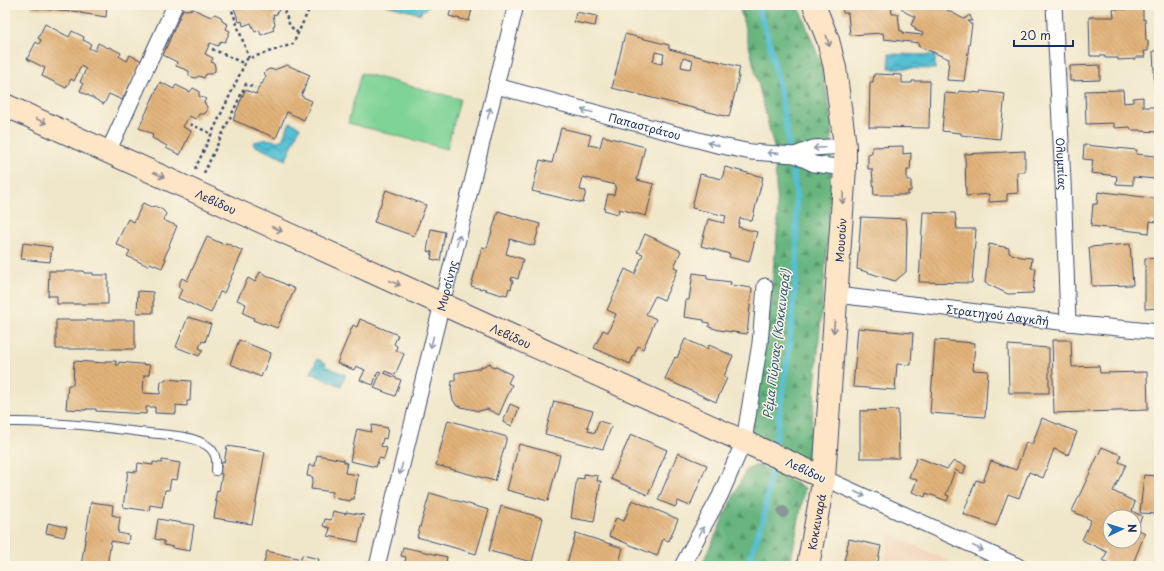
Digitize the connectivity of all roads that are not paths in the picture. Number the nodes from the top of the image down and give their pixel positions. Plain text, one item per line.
1 (175, 5) edge
2 (516, 5) edge
3 (814, 5) edge
4 (1054, 5) edge
5 (496, 86) junction
6 (5, 105) edge
7 (845, 146) junction
8 (108, 152) junction
9 (795, 154) junction
10 (845, 168) junction
11 (765, 286) dead end
12 (837, 295) junction
13 (442, 305) junction
14 (1068, 323) junction
15 (1159, 332) edge
16 (5, 422) edge
17 (744, 442) junction
18 (216, 471) dead end
19 (824, 478) junction
20 (377, 566) edge
21 (682, 566) edge
22 (808, 566) edge
23 (1018, 566) edge

1 - 8 street
2 - 5 street, Μυρσίνης
3 -> 7 street, Μουσών
4 - 14 street, Ολυμπίας
9 -> 5 street, Παπαστράτου
13 -> 5 street, Μυρσίνης
6 -> 8 street, Λεβίδου
7 -> 9 street, Παπαστράτου
7 - 10 street, Μουσών
8 -> 13 street, Λεβίδου
9 - 10 street, Παπαστράτου
10 -> 12 street, Μουσών
11 - 17 street
12 - 14 street, Στρατηγού Δαγκλή
12 -> 19 street, Μουσών
13 - 17 street, Λεβίδου
13 -> 20 street, Μυρσίνης
14 - 15 street, Στρατηγού Δαγκλή
16 - 18 lane
17 - 19 street, Λεβίδου
21 -> 17 street
19 - 22 street, Κοκκιναρά
19 -> 23 street, Λεβίδου

